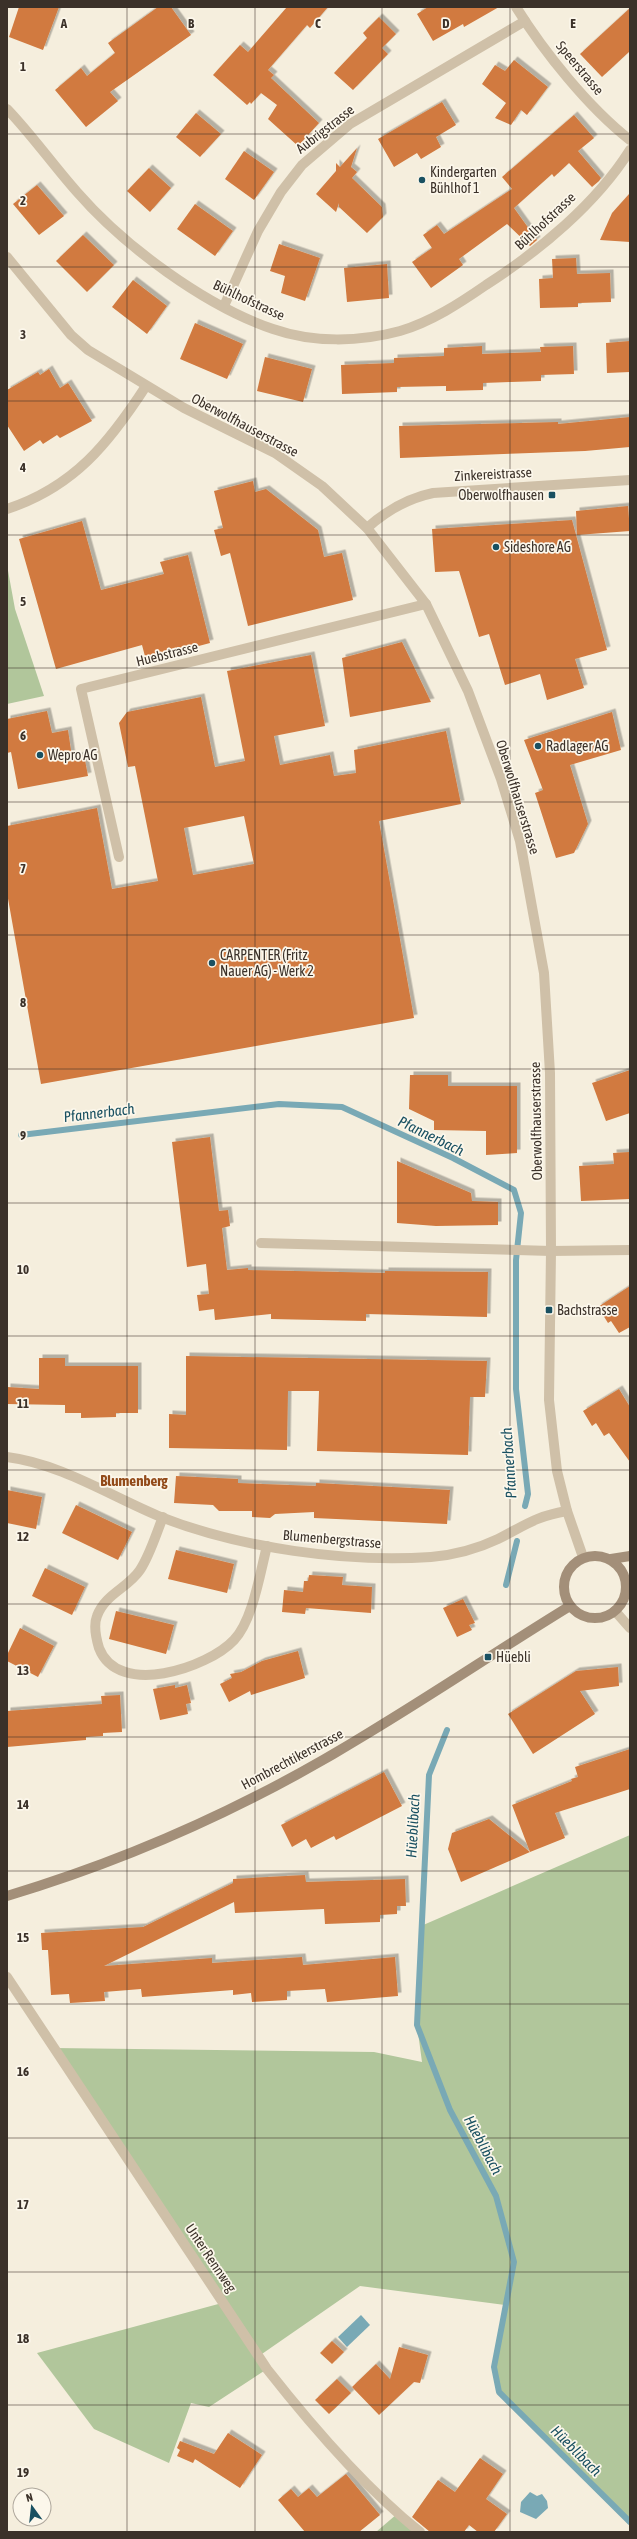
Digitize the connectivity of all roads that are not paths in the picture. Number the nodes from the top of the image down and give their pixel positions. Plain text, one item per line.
1 (516, 7) edge
2 (525, 22) junction
3 (7, 109) edge
4 (630, 140) edge
5 (630, 150) edge
6 (7, 257) edge
7 (224, 306) junction
8 (146, 386) junction
9 (630, 480) edge
10 (7, 509) edge
11 (367, 528) junction
12 (426, 604) junction
13 (119, 857) dead end
14 (261, 1243) dead end
15 (630, 1250) edge
16 (551, 1252) junction
17 (7, 1457) edge
18 (567, 1512) junction
19 (163, 1517) junction
20 (267, 1546) junction
21 (630, 1556) edge
22 (583, 1557) junction
23 (611, 1559) junction
24 (628, 1585) edge
25 (570, 1606) junction
26 (615, 1611) junction
27 (630, 1628) edge
28 (7, 1896) edge
29 (7, 1977) edge
30 (420, 2532) edge

1 - 2 street, Speerstrasse
2 - 4 street, Speerstrasse
2 - 7 street, Aubrigstrasse
3 - 7 street, Bühlhofstrasse
5 - 7 street, Bühlhofstrasse
6 - 8 street, Oberwolfhauserstrasse
8 - 10 street
8 - 11 street, Oberwolfhauserstrasse
9 - 11 street, Zinkereistrasse
11 - 12 street, Oberwolfhauserstrasse
12 - 13 street, Huebstrasse
12 - 16 street, Oberwolfhauserstrasse
14 - 16 street
15 - 16 street
16 - 18 street, Oberwolfhauserstrasse
17 - 19 street, Blumenbergstrasse
18 - 20 street, Blumenbergstrasse
18 - 22 street, Oberwolfhauserstrasse
19 - 20 street, Blumenbergstrasse
19 - 20 street
21 - 23 main road
22 - 23 main road
22 - 25 main road
23 - 24 main road
24 - 26 main road
25 - 26 main road
25 - 28 main road, Hombrechtikerstrasse
26 - 27 street
29 - 30 street, Unter Rennweg

